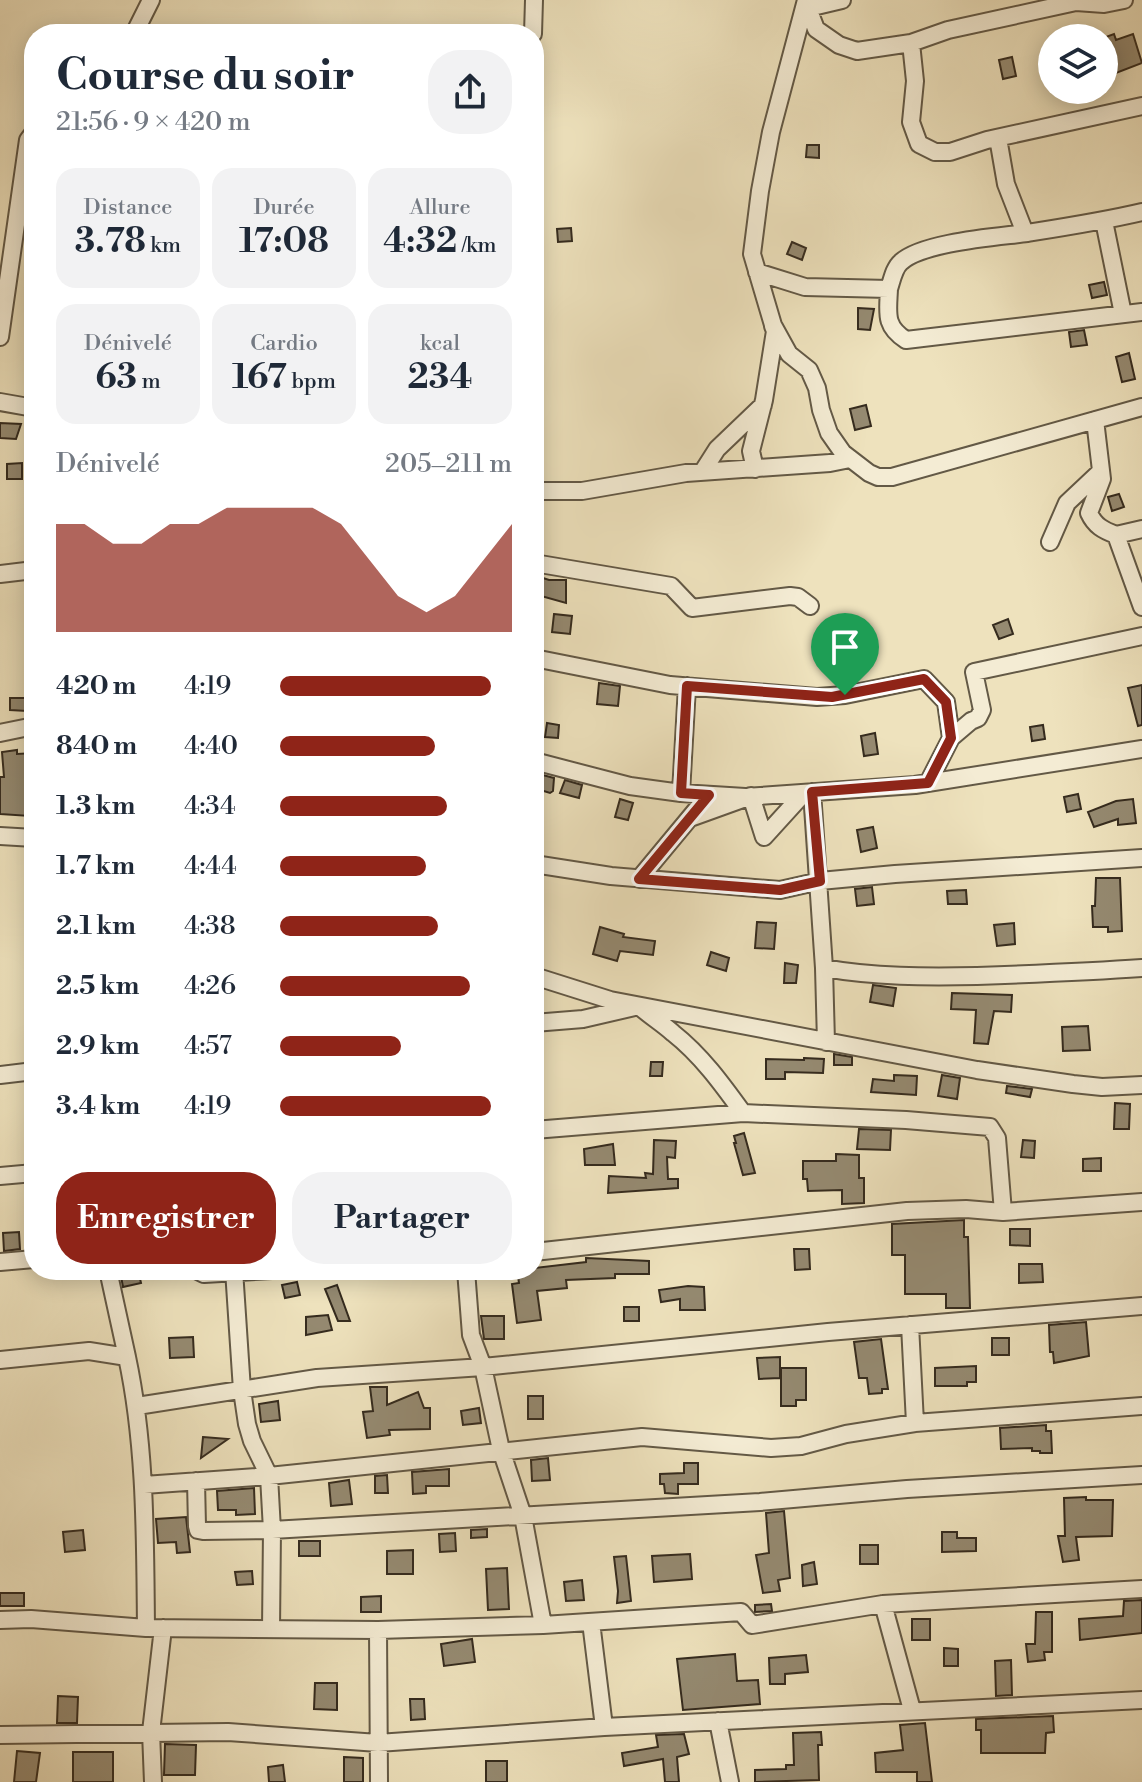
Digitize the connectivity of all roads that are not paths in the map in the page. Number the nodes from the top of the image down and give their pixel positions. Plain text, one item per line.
1 (150, 0) edge
2 (534, 0) edge
3 (842, 0) edge
4 (1124, 0) edge
5 (806, 6) edge
6 (139, 24) edge
7 (533, 24) edge
8 (911, 43) junction
9 (1142, 106) edge
10 (998, 138) junction
11 (24, 168) edge
12 (1142, 212) edge
13 (1104, 221) junction
14 (1025, 233) junction
15 (757, 272) junction
16 (889, 289) junction
17 (1142, 312) edge
18 (1123, 314) junction
19 (773, 325) junction
20 (0, 337) edge
21 (0, 402) edge
22 (763, 405) junction
23 (24, 406) edge
24 (1142, 407) edge
25 (1095, 420) junction
26 (850, 459) junction
27 (755, 469) junction
28 (703, 471) junction
29 (1101, 471) junction
30 (544, 491) edge
31 (1142, 529) edge
32 (1116, 535) junction
33 (1050, 542) dead end
34 (544, 565) edge
35 (24, 571) edge
36 (0, 574) edge
37 (810, 606) dead end
38 (1142, 607) edge
39 (1142, 636) edge
40 (544, 660) edge
41 (687, 686) junction
42 (24, 728) edge
43 (0, 733) edge
44 (951, 738) junction
45 (1142, 749) edge
46 (544, 764) edge
47 (928, 783) junction
48 (808, 792) junction
49 (681, 793) junction
50 (709, 795) junction
51 (751, 796) junction
52 (690, 818) junction
53 (0, 836) edge
54 (24, 837) edge
55 (1142, 858) edge
56 (544, 865) edge
57 (639, 879) junction
58 (820, 881) junction
59 (824, 968) junction
60 (1142, 968) edge
61 (544, 979) edge
62 (639, 1006) junction
63 (544, 1022) edge
64 (826, 1042) junction
65 (24, 1072) edge
66 (0, 1075) edge
67 (1142, 1085) edge
68 (743, 1113) junction
69 (544, 1129) edge
70 (24, 1174) edge
71 (0, 1176) edge
72 (1142, 1202) edge
73 (1003, 1212) junction
74 (544, 1251) edge
75 (24, 1260) edge
76 (0, 1262) edge
77 (110, 1280) edge
78 (235, 1280) edge
79 (467, 1280) edge
80 (1142, 1306) edge
81 (910, 1325) junction
82 (127, 1357) junction
83 (0, 1360) edge
84 (483, 1367) junction
85 (242, 1390) junction
86 (137, 1406) junction
87 (1142, 1406) edge
88 (915, 1423) junction
89 (501, 1450) junction
90 (1142, 1475) edge
91 (269, 1476) junction
92 (196, 1481) junction
93 (144, 1485) junction
94 (523, 1516) junction
95 (272, 1530) junction
96 (1142, 1589) edge
97 (883, 1604) junction
98 (0, 1620) edge
99 (591, 1622) junction
100 (543, 1625) junction
101 (155, 1628) junction
102 (271, 1629) junction
103 (378, 1630) junction
104 (1142, 1700) edge
105 (912, 1710) junction
106 (718, 1721) junction
107 (604, 1727) junction
108 (151, 1732) junction
109 (0, 1735) edge
110 (378, 1743) junction
111 (153, 1782) edge
112 (379, 1782) edge
113 (730, 1782) edge

1 - 6 street
2 - 7 street
3 - 5 street
4 - 8 street
5 - 8 street
5 - 15 street
8 - 10 street
9 - 10 street
10 - 14 street
11 - 20 street
12 - 13 street
13 - 14 street
13 - 18 street
14 - 16 street
15 - 16 street
15 - 19 street
16 - 18 street
17 - 18 street
19 - 22 street
19 - 26 street
21 - 23 street
22 - 27 street
22 - 28 street
24 - 25 street
25 - 26 street
25 - 29 street
26 - 27 street
27 - 28 street
28 - 30 street
29 - 32 street
29 - 33 street
31 - 32 street
32 - 38 street
34 - 37 street
35 - 36 street
39 - 44 street
40 - 41 street
41 - 44 street
41 - 49 street
42 - 43 street
44 - 47 street
45 - 47 street
46 - 49 street
47 - 48 street
48 - 51 street
48 - 51 street
48 - 58 street
49 - 50 street
50 - 51 street
50 - 52 street
51 - 52 street
52 - 57 street
53 - 54 street
55 - 58 street
56 - 57 street
57 - 58 street
58 - 59 street
59 - 60 street
59 - 64 street
61 - 62 street
62 - 63 street
62 - 64 street
62 - 68 street
64 - 67 street
65 - 66 street
68 - 69 street
68 - 73 street
70 - 71 street
72 - 73 street
73 - 74 street
75 - 76 street
77 - 82 street
78 - 85 street
79 - 84 street
80 - 81 street
81 - 84 street
81 - 88 street
82 - 83 street
82 - 86 street
84 - 85 street
84 - 89 street
85 - 86 street
85 - 91 street
86 - 93 street
87 - 88 street
88 - 89 street
89 - 91 street
89 - 94 street
90 - 94 street
91 - 92 street
91 - 95 street
92 - 93 street
92 - 95 street
93 - 101 street
94 - 95 street
94 - 100 street
95 - 102 street
96 - 97 street
97 - 99 street
97 - 105 street
98 - 101 street
99 - 100 street
99 - 107 street
100 - 103 street
101 - 102 street
101 - 108 street
102 - 103 street
103 - 110 street
104 - 105 street
105 - 106 street
106 - 107 street
106 - 113 street
107 - 110 street
108 - 109 street
108 - 110 street
108 - 111 street
110 - 112 street

